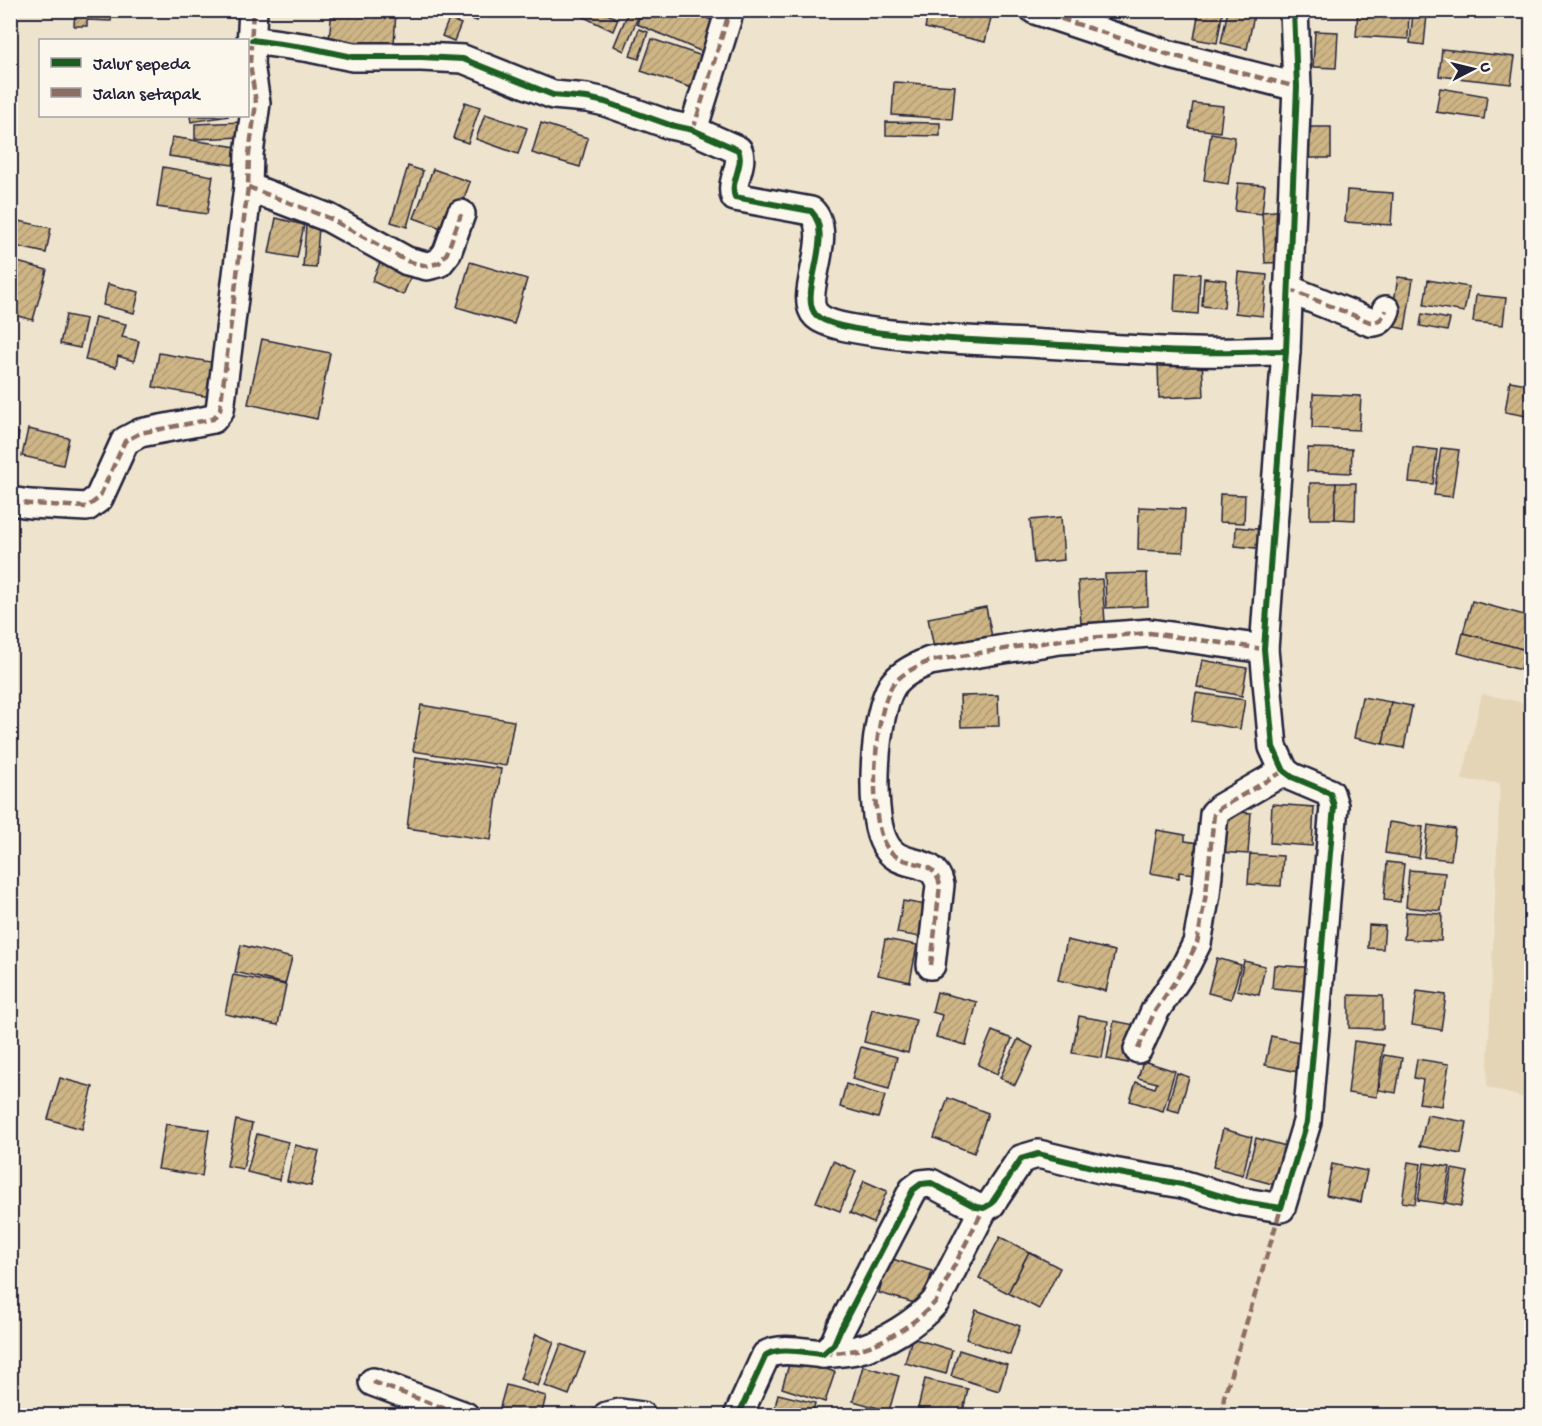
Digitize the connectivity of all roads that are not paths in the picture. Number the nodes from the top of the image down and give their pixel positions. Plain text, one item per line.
1 (253, 10) edge
2 (730, 10) edge
3 (1035, 10) edge
4 (1294, 10) edge
5 (252, 40) junction
6 (1297, 87) junction
7 (693, 130) junction
8 (248, 186) junction
9 (461, 214) dead end
10 (1288, 289) junction
11 (1386, 310) dead end
12 (1286, 351) junction
13 (10, 501) edge
14 (1264, 649) junction
15 (1284, 771) junction
16 (931, 965) dead end
17 (1138, 1049) dead end
18 (984, 1208) junction
19 (823, 1354) junction
20 (373, 1382) dead end
21 (465, 1416) edge
22 (607, 1416) edge
23 (642, 1416) edge
24 (738, 1416) edge

1 - 5 street
2 - 7 street
3 - 6 street
4 - 6 street
5 - 7 street
5 - 8 street
6 - 10 street
7 - 12 street
8 - 9 street
8 - 13 street
10 - 11 street
10 - 12 street
12 - 14 street
14 - 15 street
14 - 16 street
15 - 17 street
15 - 18 street
18 - 19 street
18 - 19 street
19 - 24 street
20 - 21 street
22 - 23 street

